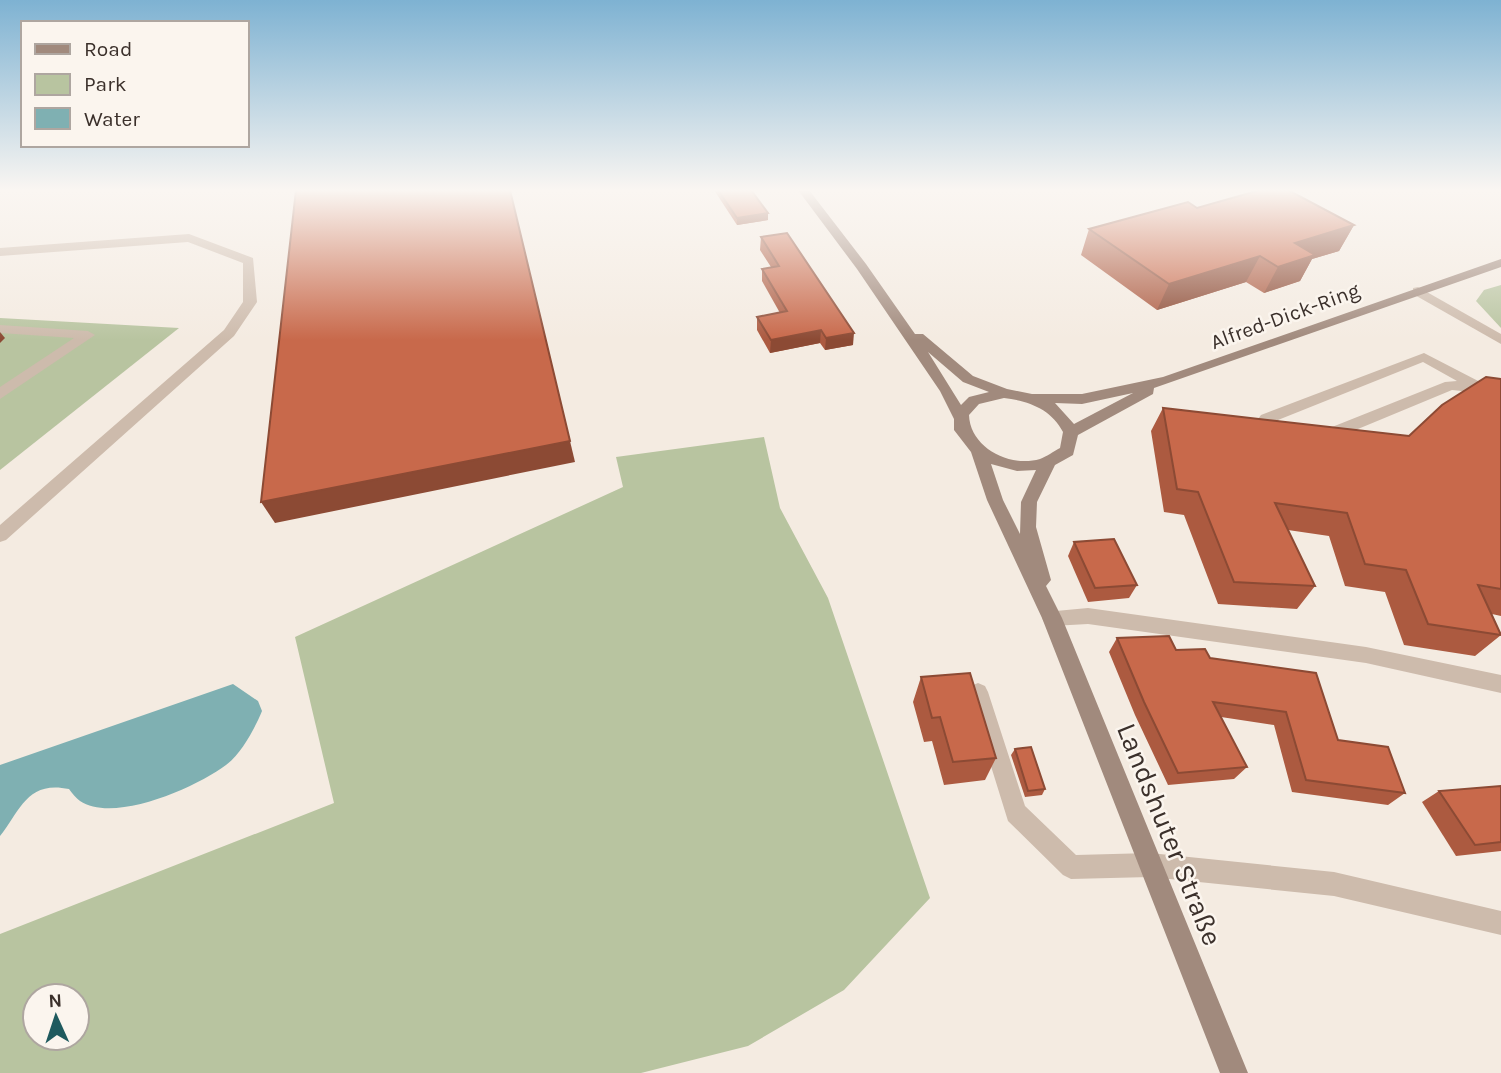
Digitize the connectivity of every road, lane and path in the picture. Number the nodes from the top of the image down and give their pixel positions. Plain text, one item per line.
1 (160, 240) edge
2 (193, 240) edge
3 (843, 240) edge
4 (0, 252) edge
5 (1501, 262) edge
6 (1418, 291) junction
7 (901, 324) junction
8 (0, 329) edge
9 (1501, 340) edge
10 (1166, 381) junction
11 (1479, 387) junction
12 (1501, 390) edge
13 (1004, 393) junction
14 (0, 394) edge
15 (1034, 398) junction
16 (960, 417) junction
17 (1071, 432) junction
18 (979, 452) junction
19 (1047, 464) junction
20 (0, 535) edge
21 (1052, 618) junction
22 (1501, 684) edge
23 (978, 692) edge
24 (1150, 865) junction
25 (1501, 923) edge
26 (1234, 1073) edge

1 - 4 street
2 - 20 street
3 - 7 main road
5 - 6 main road, Alfred-Dick-Ring
6 - 9 street
6 - 10 main road, Alfred-Dick-Ring
7 - 13 main road
7 - 16 main road
8 - 14 street
10 - 15 main road, Alfred-Dick-Ring
10 - 17 main road, Alfred-Dick-Ring
11 - 11 street
11 - 12 street
13 - 15 main road
13 - 16 main road
15 - 17 main road
16 - 18 main road
17 - 19 main road
18 - 19 main road
18 - 21 main road, Landshuter Straße
19 - 21 main road, Landshuter Straße
21 - 22 street
21 - 24 main road, Landshuter Straße
23 - 24 street
24 - 25 street
24 - 26 main road, Landshuter Straße

